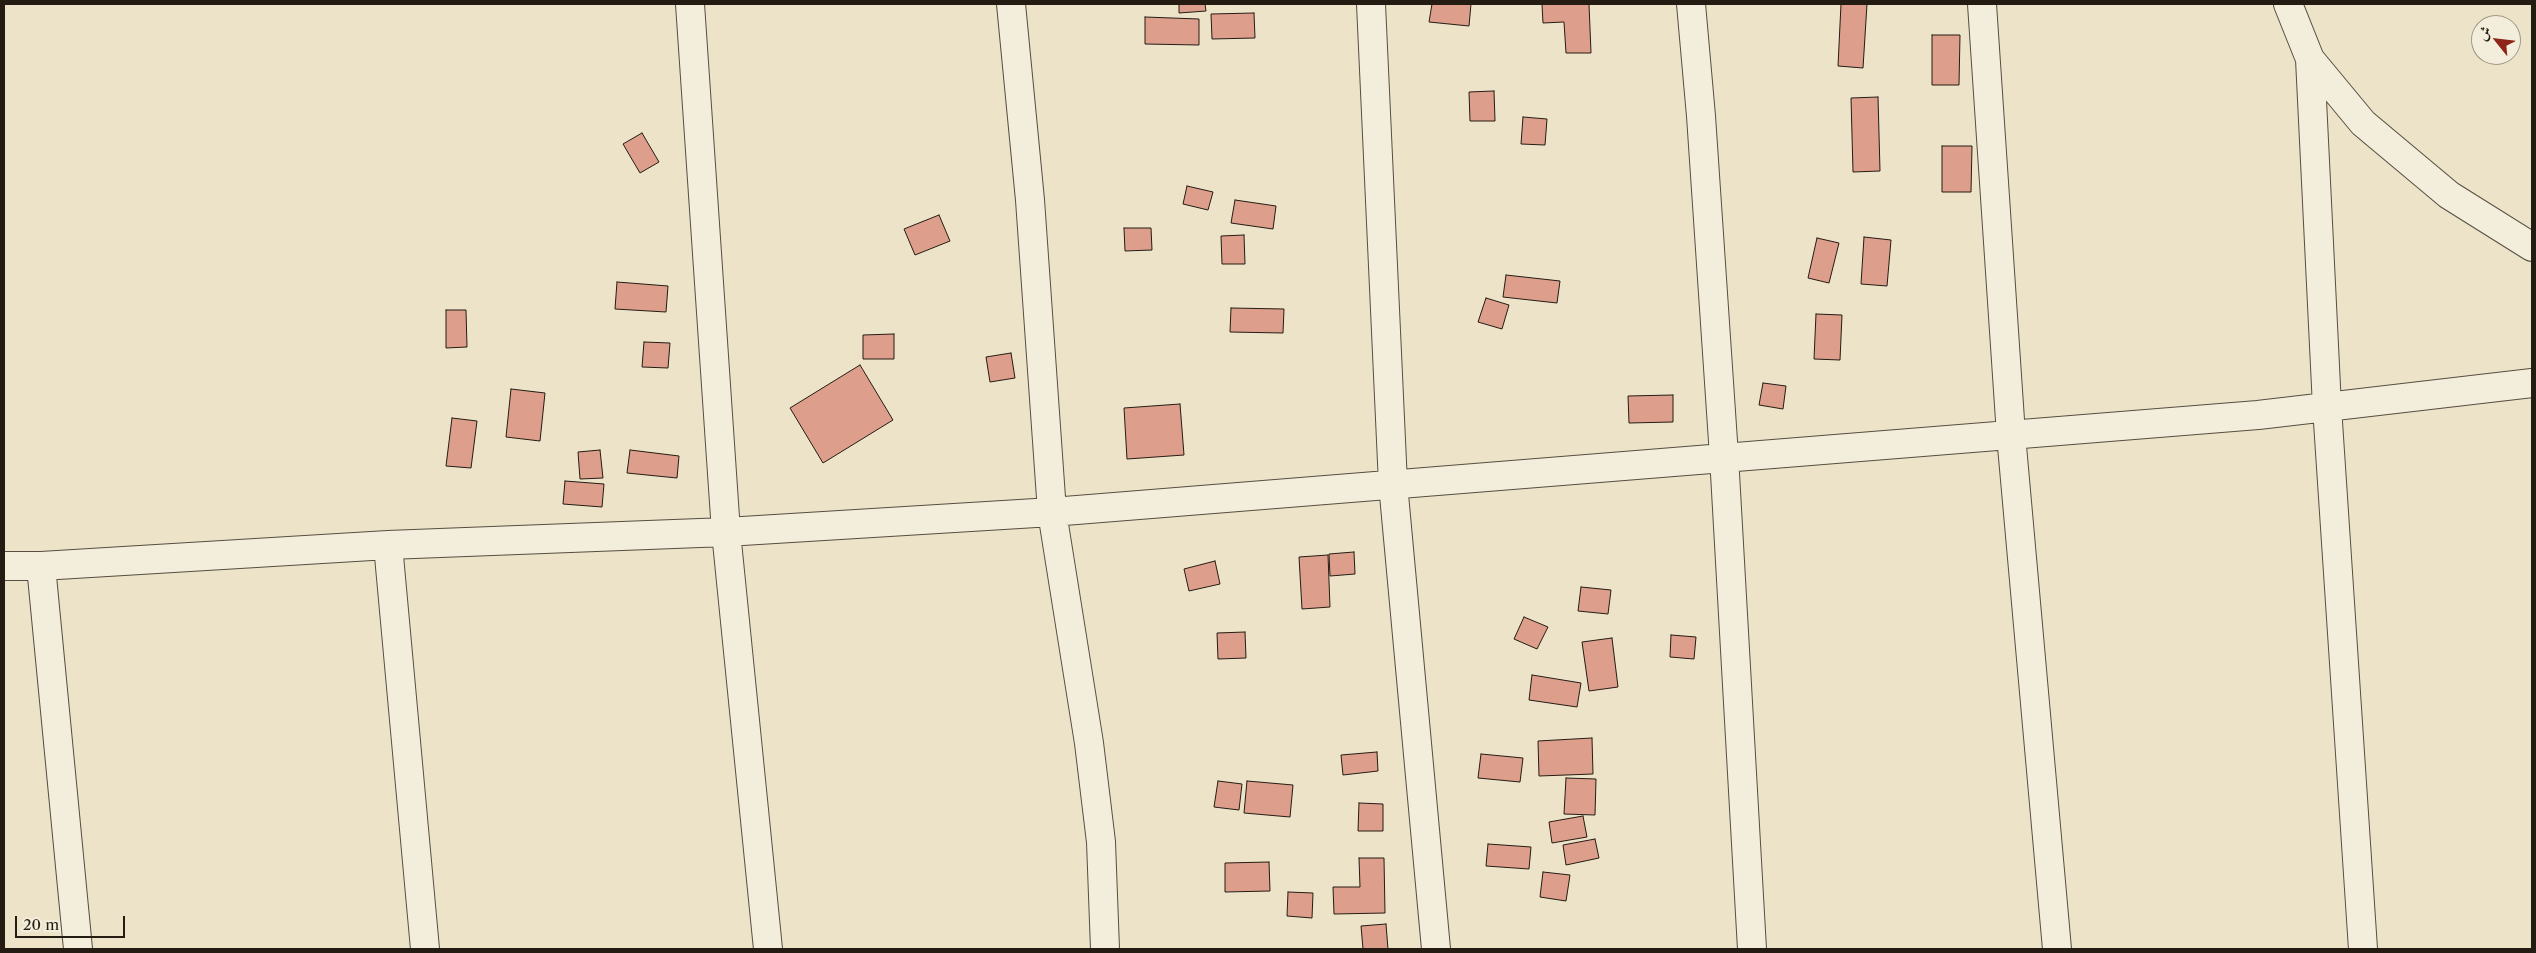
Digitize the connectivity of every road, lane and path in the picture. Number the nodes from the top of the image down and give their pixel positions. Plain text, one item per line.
1 (690, 4) edge
2 (1011, 4) edge
3 (1371, 4) edge
4 (1691, 4) edge
5 (1982, 4) edge
6 (2288, 4) edge
7 (2310, 59) junction
8 (2532, 247) edge
9 (2532, 383) edge
10 (2327, 407) junction
11 (2011, 435) junction
12 (1724, 456) junction
13 (1393, 484) junction
14 (1052, 512) junction
15 (726, 532) junction
16 (388, 545) junction
17 (4, 566) edge
18 (41, 566) junction
19 (78, 949) edge
20 (425, 949) edge
21 (768, 949) edge
22 (1105, 949) edge
23 (1436, 949) edge
24 (1752, 949) edge
25 (2057, 949) edge
26 (2363, 949) edge

1 - 15 street
2 - 14 street
3 - 13 street
4 - 12 street
5 - 11 street
6 - 7 street
7 - 8 street
7 - 10 street
9 - 10 street
10 - 11 street
10 - 26 street
11 - 12 street
11 - 25 street
12 - 13 street
12 - 24 street
13 - 14 street
13 - 23 street
14 - 15 street
14 - 22 street
15 - 16 street
15 - 21 street
16 - 18 street
16 - 20 street
17 - 18 street
18 - 19 street

